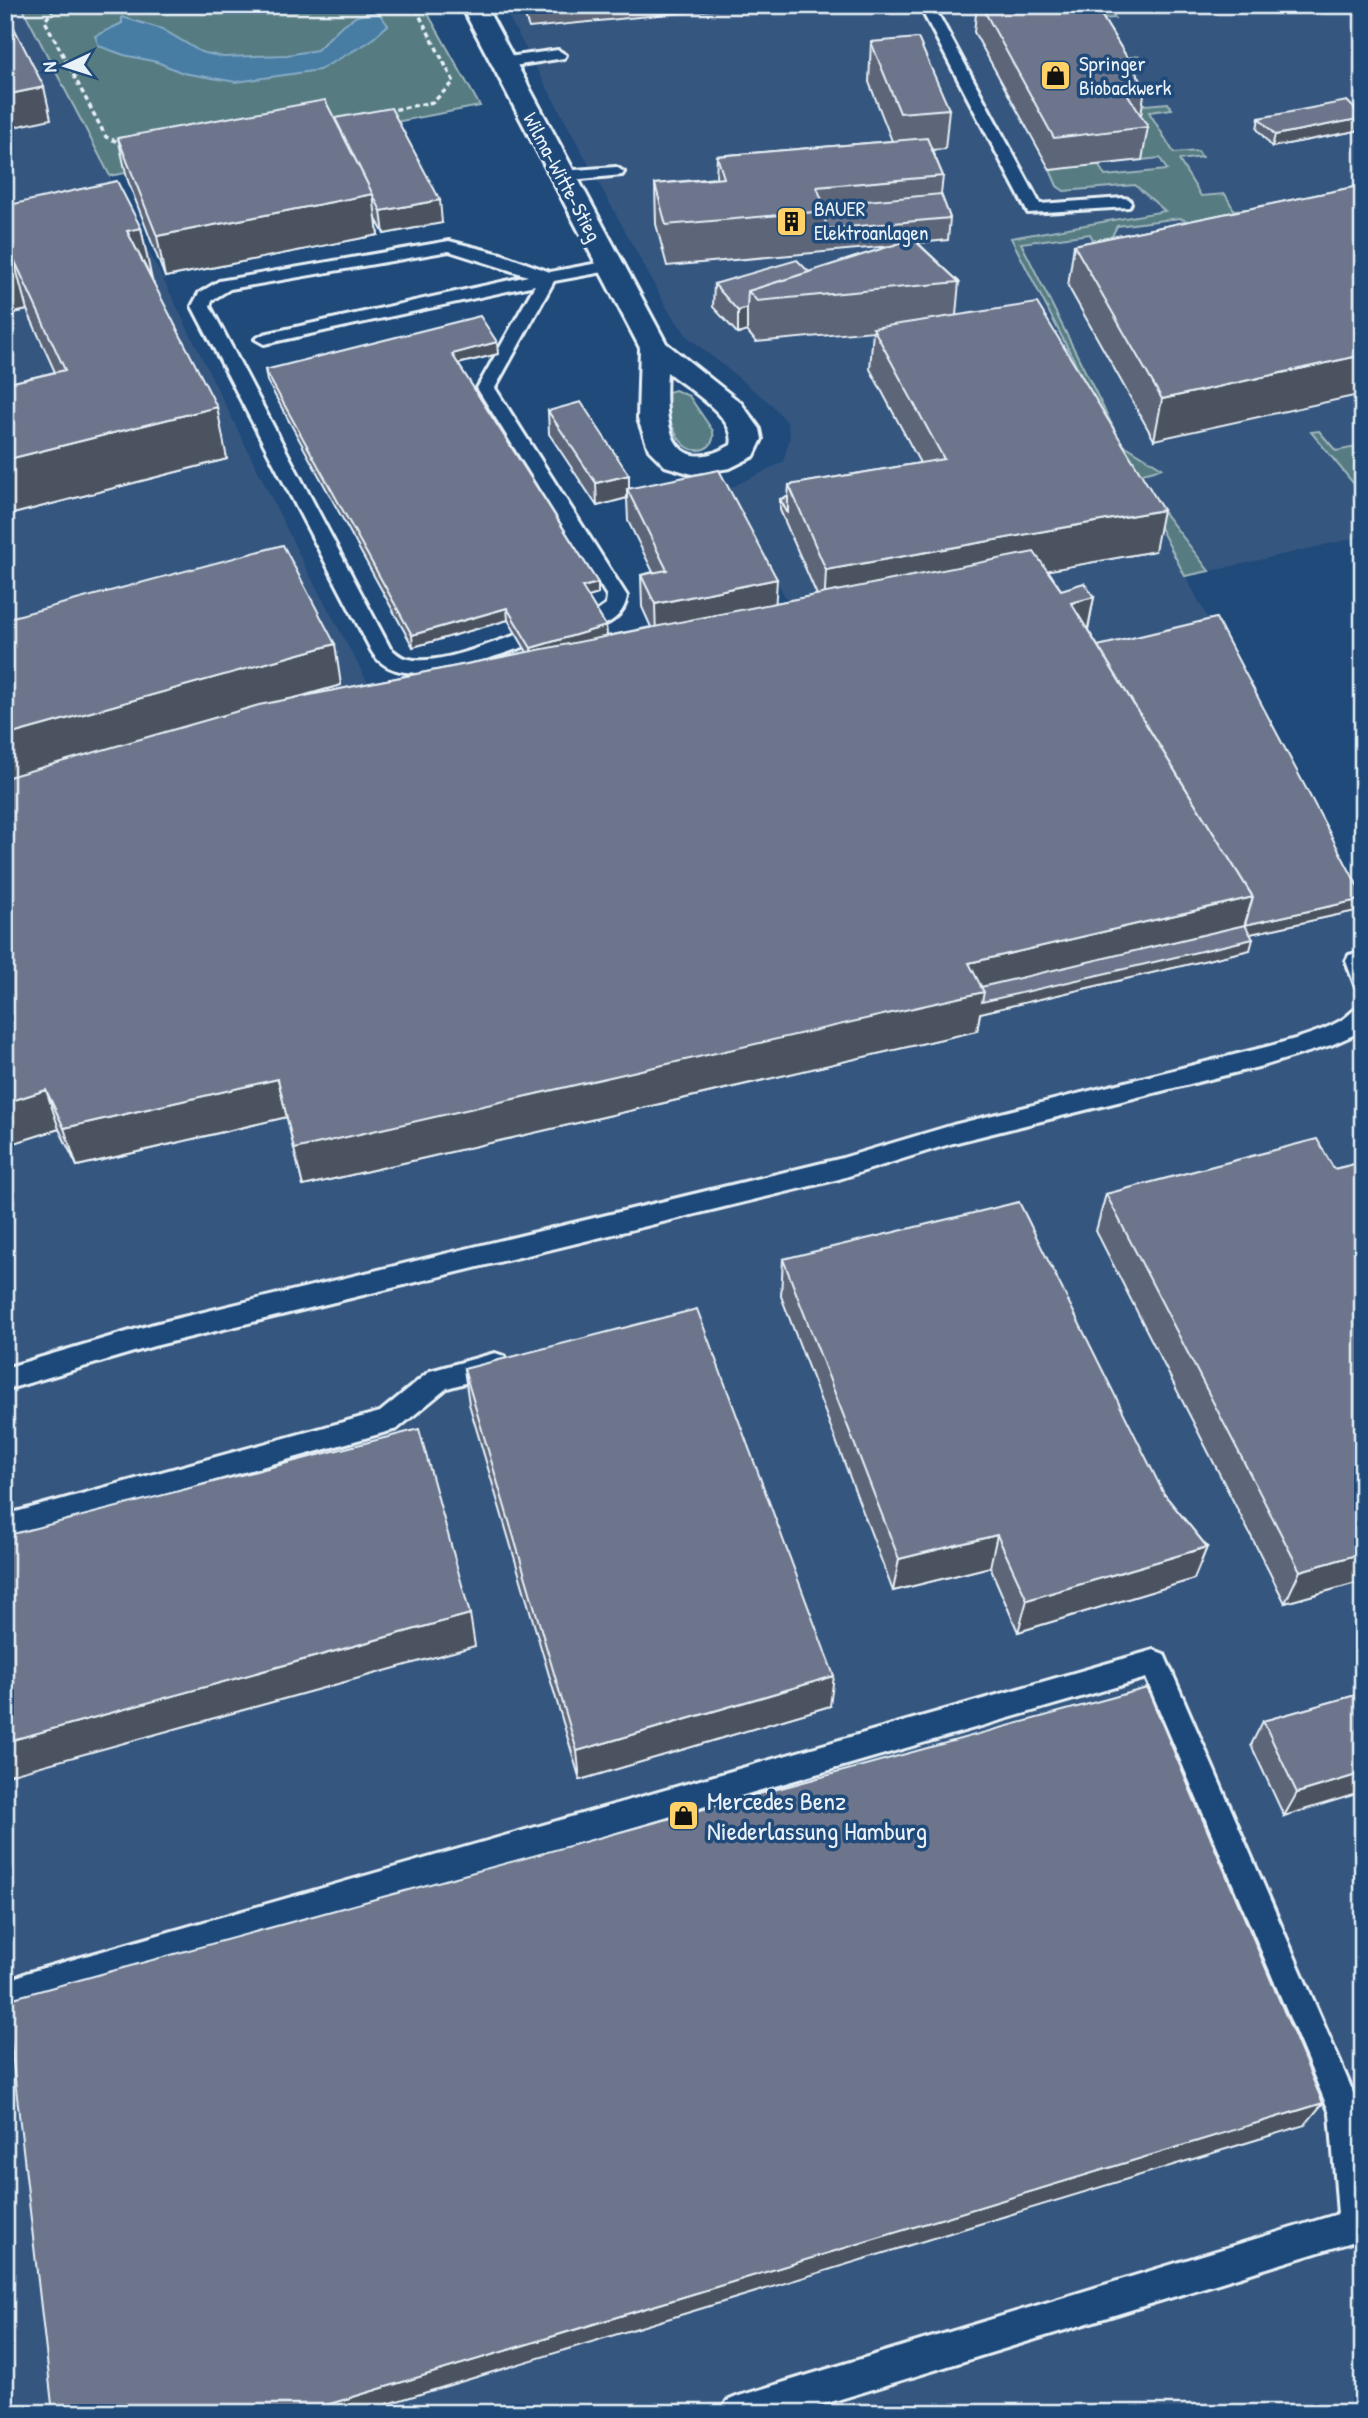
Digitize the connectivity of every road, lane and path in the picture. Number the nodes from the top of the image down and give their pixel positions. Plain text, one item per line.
1 (62, 5) edge
2 (414, 5) edge
3 (473, 5) edge
4 (961, 5) edge
5 (926, 7) edge
6 (558, 55) dead end
7 (501, 63) junction
8 (386, 112) edge
9 (130, 147) edge
10 (616, 172) dead end
11 (561, 176) junction
12 (1123, 202) dead end
13 (609, 266) junction
14 (548, 277) junction
15 (264, 339) dead end
16 (654, 348) dead end
17 (595, 620) edge
18 (520, 641) edge
19 (1363, 1014) edge
20 (516, 1358) edge
21 (5, 1379) edge
22 (5, 1527) edge
23 (5, 2000) edge
24 (739, 2413) edge

1 - 9 path
2 - 8 path
3 - 7 street, Wilma-Witte-Stieg
4 - 5 lane
5 - 12 lane
6 - 7 lane
7 - 11 street, Wilma-Witte-Stieg
10 - 11 lane
11 - 13 street, Wilma-Witte-Stieg
13 - 14 lane
13 - 16 street, Wilma-Witte-Stieg
14 - 15 lane
14 - 17 lane
14 - 18 lane
19 - 21 lane
20 - 22 lane
23 - 24 lane

